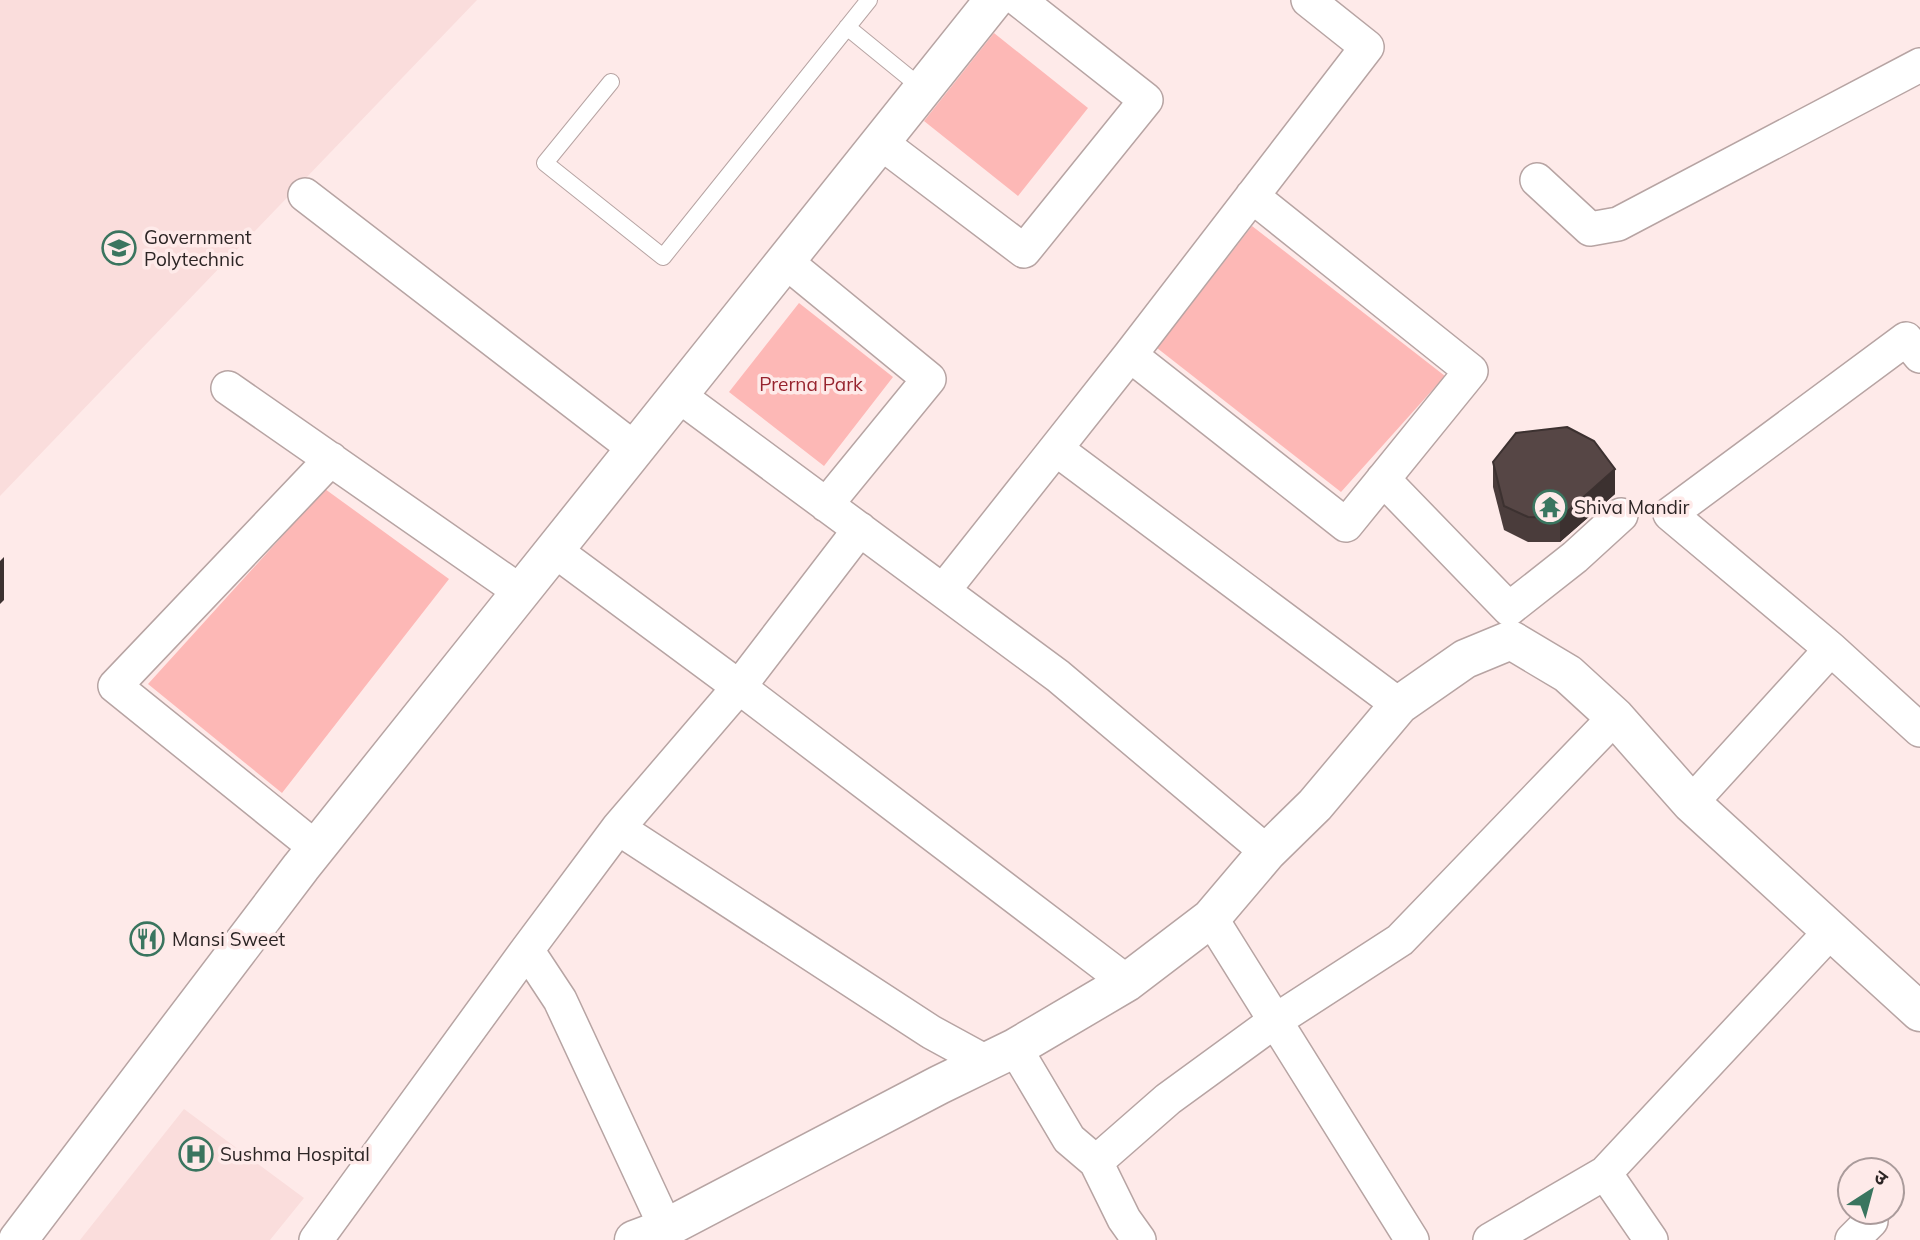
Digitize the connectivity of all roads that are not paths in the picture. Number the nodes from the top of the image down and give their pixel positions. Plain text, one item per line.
1 (869, 0) edge
2 (993, 0) edge
3 (1019, 0) edge
4 (1308, 0) edge
5 (847, 27) junction
6 (1920, 65) edge
7 (611, 82) dead end
8 (923, 89) junction
9 (880, 142) junction
10 (1537, 180) dead end
11 (305, 195) dead end
12 (1252, 196) junction
13 (785, 261) junction
14 (1130, 355) junction
15 (1920, 355) edge
16 (228, 388) dead end
17 (678, 395) junction
18 (635, 449) junction
19 (1056, 449) junction
20 (331, 459) junction
21 (1383, 480) junction
22 (826, 505) junction
23 (1621, 515) dead end
24 (860, 529) junction
25 (554, 550) junction
26 (943, 591) junction
27 (521, 592) junction
28 (1831, 649) junction
29 (739, 687) junction
30 (1399, 705) junction
31 (1615, 717) junction
32 (1920, 730) edge
33 (1691, 803) junction
34 (618, 828) junction
35 (316, 848) junction
36 (1267, 852) junction
37 (1211, 918) junction
38 (1831, 931) junction
39 (527, 950) junction
40 (1126, 982) junction
41 (1920, 1012) edge
42 (1275, 1021) junction
43 (1001, 1055) junction
44 (1096, 1162) junction
45 (1605, 1173) junction
46 (650, 1234) edge
47 (18, 1240) edge
48 (316, 1240) edge
49 (1139, 1240) edge
50 (1412, 1240) edge
51 (1490, 1240) edge
52 (1651, 1240) edge

1 - 5 lane
2 - 8 street
3 - 9 street
4 - 12 street
5 - 7 lane
5 - 8 lane
6 - 10 street
8 - 9 street
9 - 13 street
11 - 18 street
12 - 14 street
12 - 21 street
13 - 17 street
13 - 22 street
14 - 19 street
14 - 21 street
15 - 28 street
16 - 20 street
17 - 18 street
17 - 22 street
18 - 25 street
19 - 26 street
19 - 30 street
20 - 27 street
20 - 35 street
21 - 23 street
22 - 24 street
24 - 26 street
24 - 29 street
25 - 27 street
25 - 29 street
26 - 36 street
27 - 35 street
28 - 32 street
28 - 33 street
29 - 34 street
29 - 40 street
30 - 31 street
30 - 36 street
31 - 33 street
31 - 42 street
33 - 38 street
34 - 39 street
34 - 43 street
35 - 47 street
36 - 37 street
37 - 40 street
37 - 42 street
38 - 41 street
38 - 45 street
39 - 46 street
39 - 48 street
40 - 43 street
42 - 44 street
42 - 50 street
43 - 44 street
43 - 46 street
44 - 49 street
45 - 51 street
45 - 52 street

